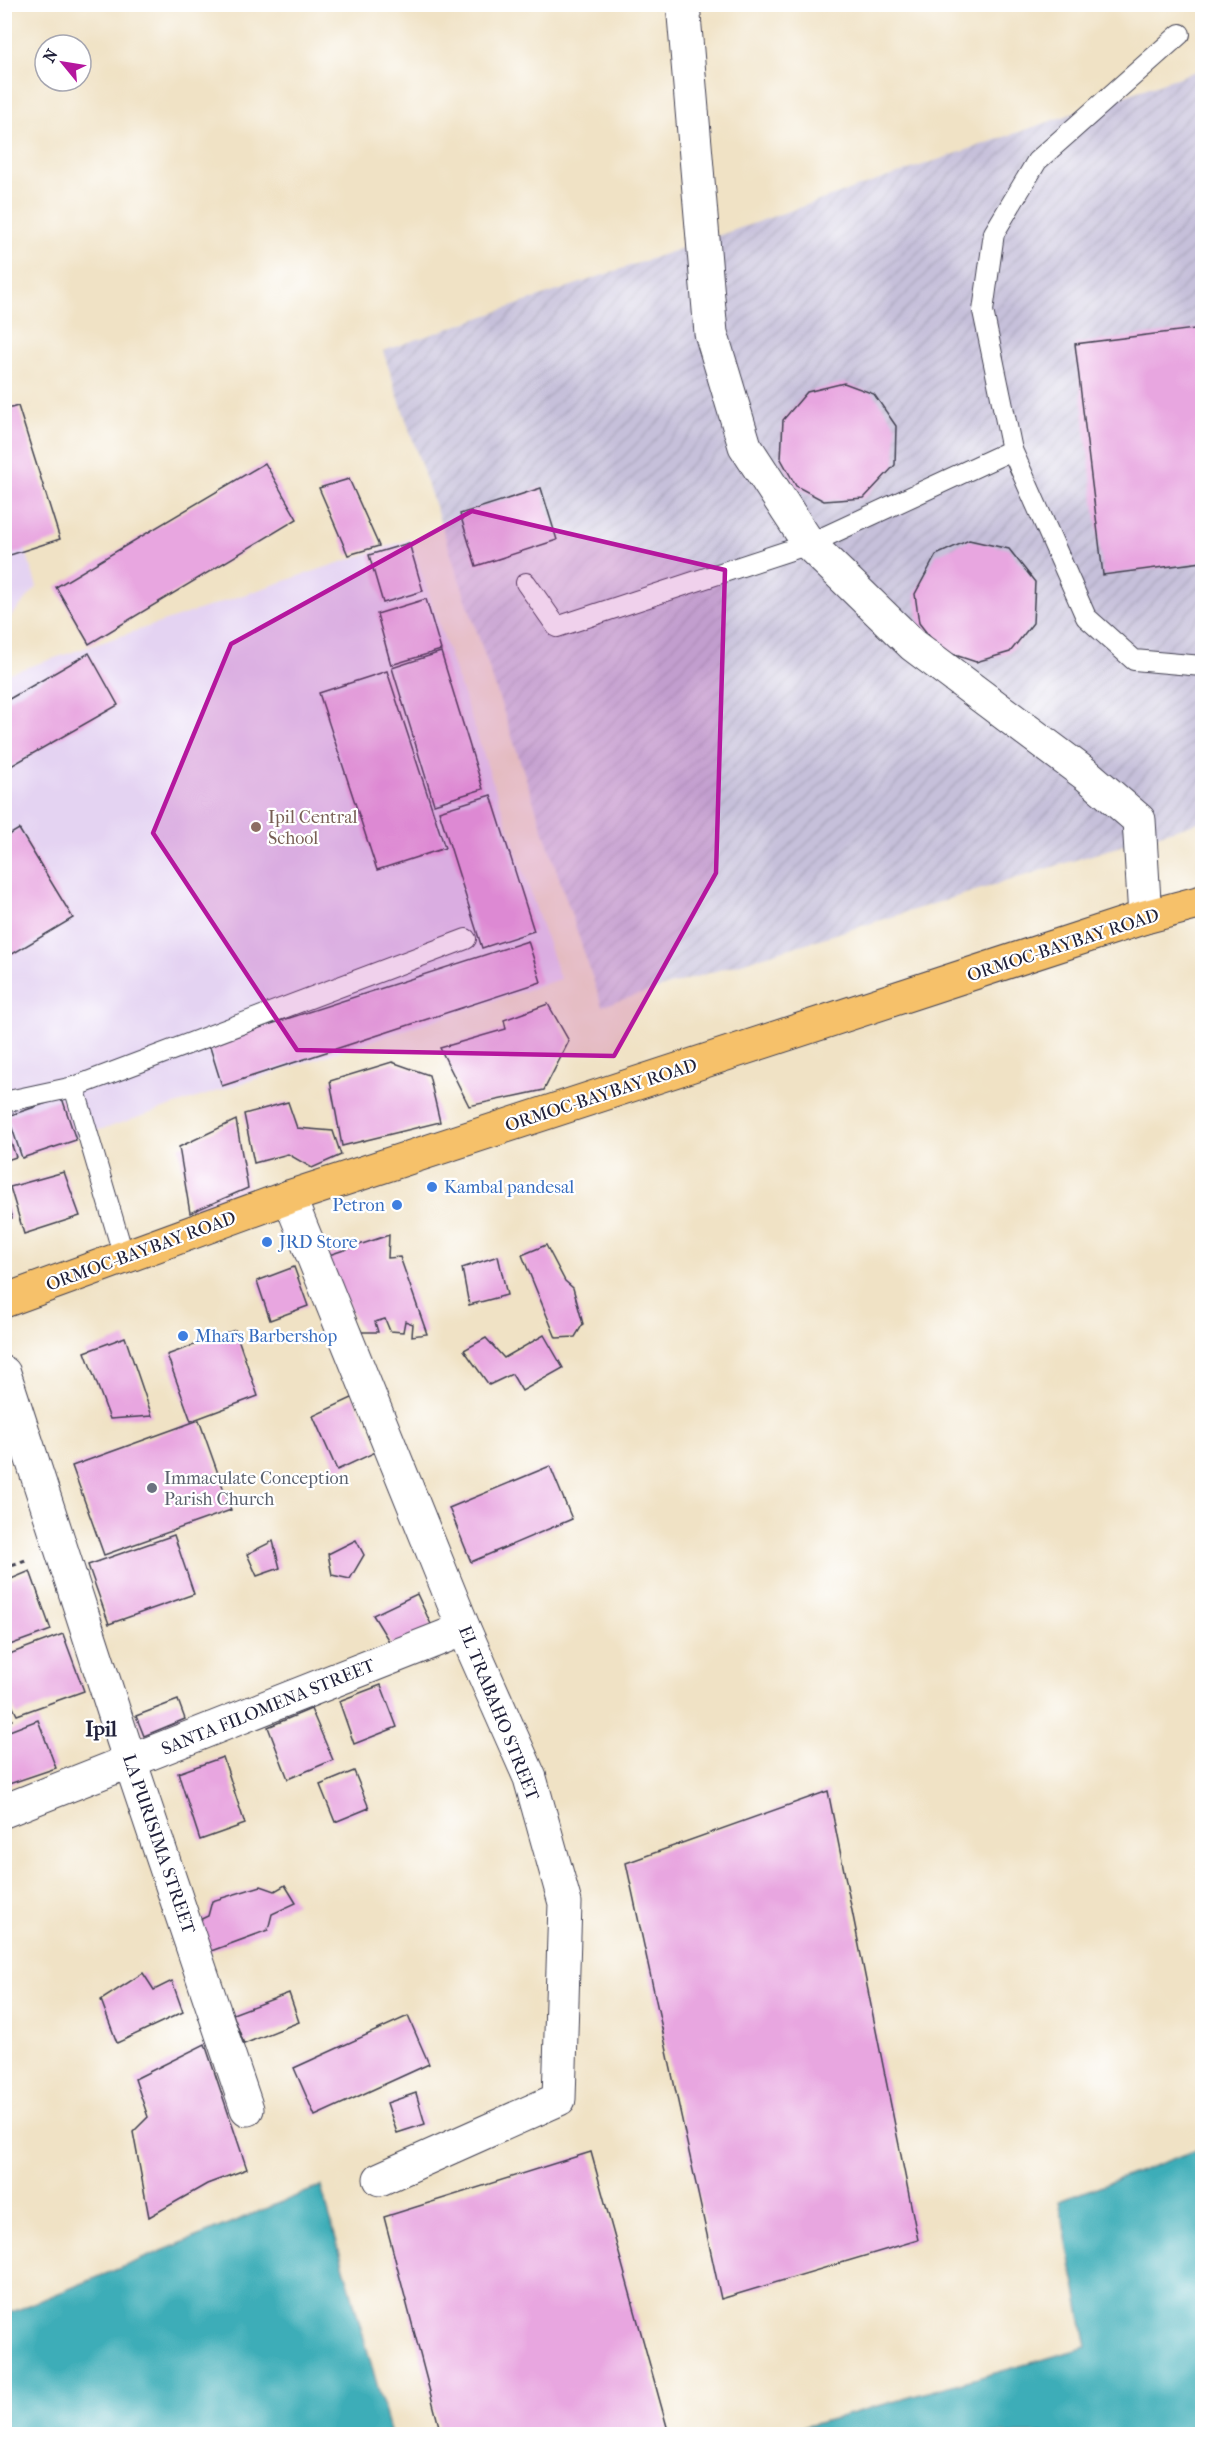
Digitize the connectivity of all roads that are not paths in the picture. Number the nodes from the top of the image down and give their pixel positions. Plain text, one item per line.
1 (682, 4) edge
2 (1180, 34) dead end
3 (1012, 450) junction
4 (809, 544) junction
5 (526, 583) dead end
6 (1203, 666) edge
7 (1203, 902) edge
8 (1144, 917) junction
9 (466, 939) dead end
10 (74, 1087) junction
11 (4, 1102) edge
12 (290, 1197) junction
13 (124, 1257) junction
14 (4, 1301) edge
15 (4, 1373) edge
16 (464, 1629) junction
17 (131, 1761) junction
18 (4, 1811) edge
19 (247, 2109) dead end
20 (380, 2178) dead end

1 - 4 street
2 - 3 lane
3 - 4 lane
3 - 6 lane
4 - 5 lane
4 - 8 street
7 - 8 highway, ORMOC-BAYBAY ROAD
8 - 12 highway, ORMOC-BAYBAY ROAD
9 - 10 lane
10 - 11 lane
10 - 13 lane
12 - 13 highway, ORMOC-BAYBAY ROAD
12 - 16 street, EL TRABAHO STREET
13 - 14 highway, ORMOC-BAYBAY ROAD
15 - 17 street, LA PURISIMA STREET
16 - 17 street, SANTA FILOMENA STREET
16 - 20 street, EL TRABAHO STREET
17 - 18 street, SANTA FILOMENA STREET
17 - 19 street, LA PURISIMA STREET

